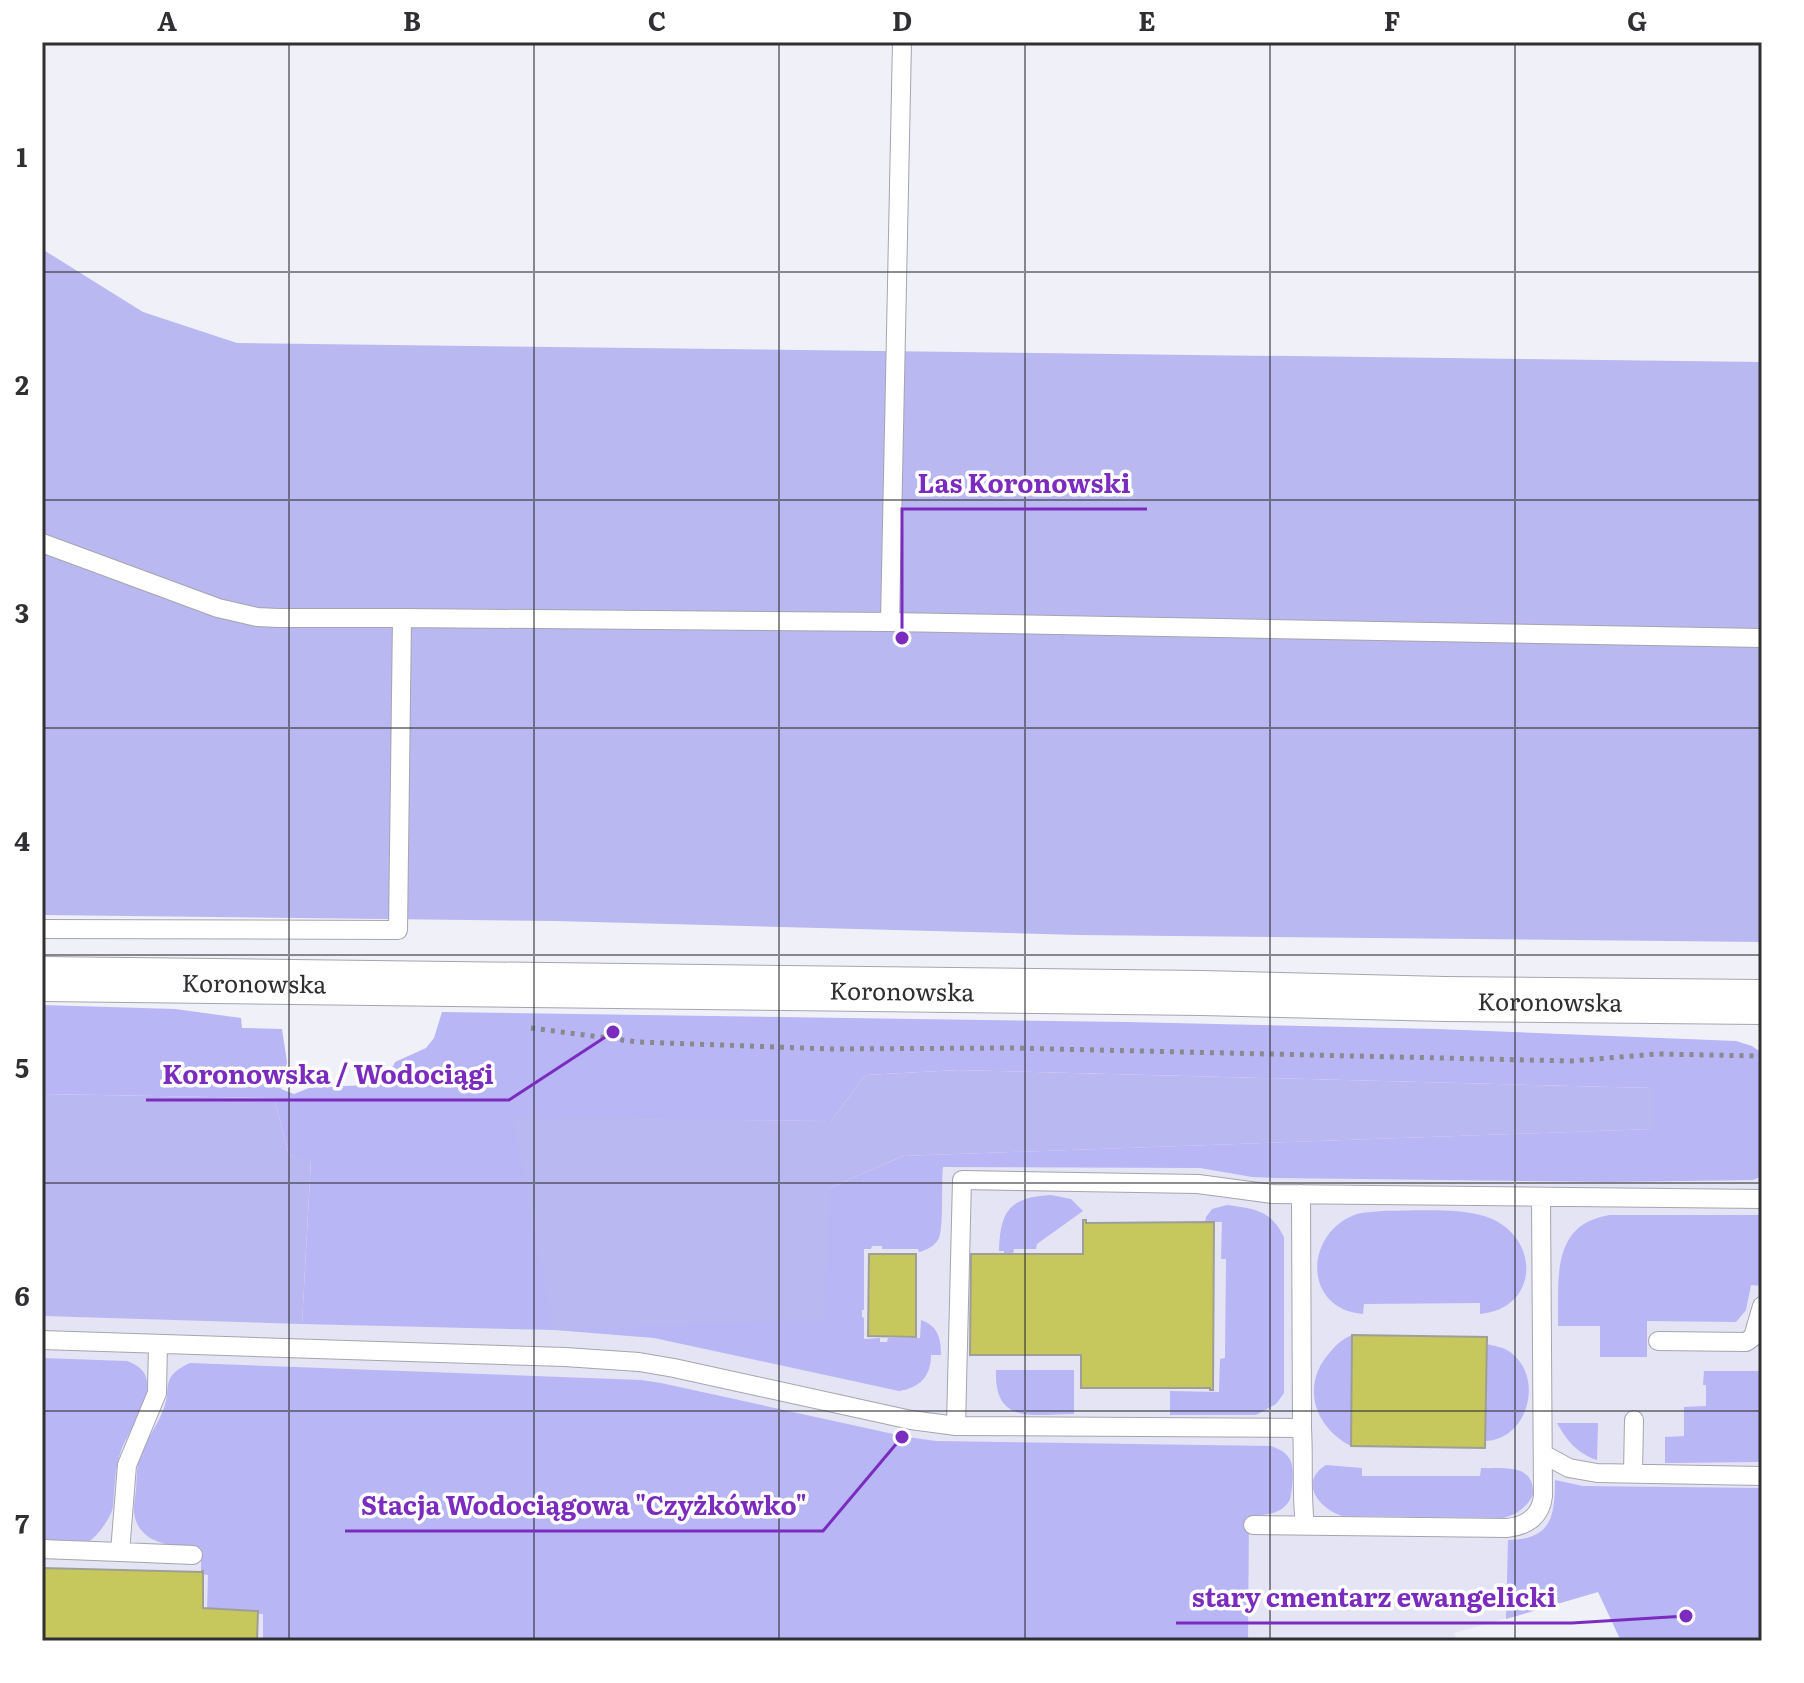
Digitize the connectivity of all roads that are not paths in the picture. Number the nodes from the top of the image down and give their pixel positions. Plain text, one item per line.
1 (902, 42) edge
2 (42, 543) edge
3 (402, 618) junction
4 (890, 622) junction
5 (1762, 638) edge
6 (42, 929) edge
7 (42, 979) edge
8 (1762, 1002) edge
9 (1301, 1194) junction
10 (1541, 1197) junction
11 (1762, 1199) edge
12 (1762, 1306) edge
13 (42, 1340) edge
14 (1658, 1341) dead end
15 (158, 1344) junction
16 (1634, 1420) dead end
17 (956, 1426) junction
18 (1302, 1428) junction
19 (1543, 1454) junction
20 (1633, 1473) junction
21 (1762, 1476) edge
22 (1253, 1525) dead end
23 (1305, 1526) junction
24 (42, 1549) edge
25 (120, 1552) junction
26 (193, 1555) dead end

1 - 4 lane
2 - 3 lane
3 - 4 lane
3 - 6 lane
4 - 5 lane
7 - 8 main road, Koronowska
9 - 10 lane
9 - 17 lane
9 - 18 lane
10 - 11 lane
10 - 19 lane
12 - 14 lane
13 - 15 lane
15 - 17 lane
15 - 25 lane
16 - 20 lane
17 - 18 lane
18 - 23 lane
19 - 20 lane
19 - 23 lane
20 - 21 lane
22 - 23 lane
24 - 25 lane
25 - 26 lane

